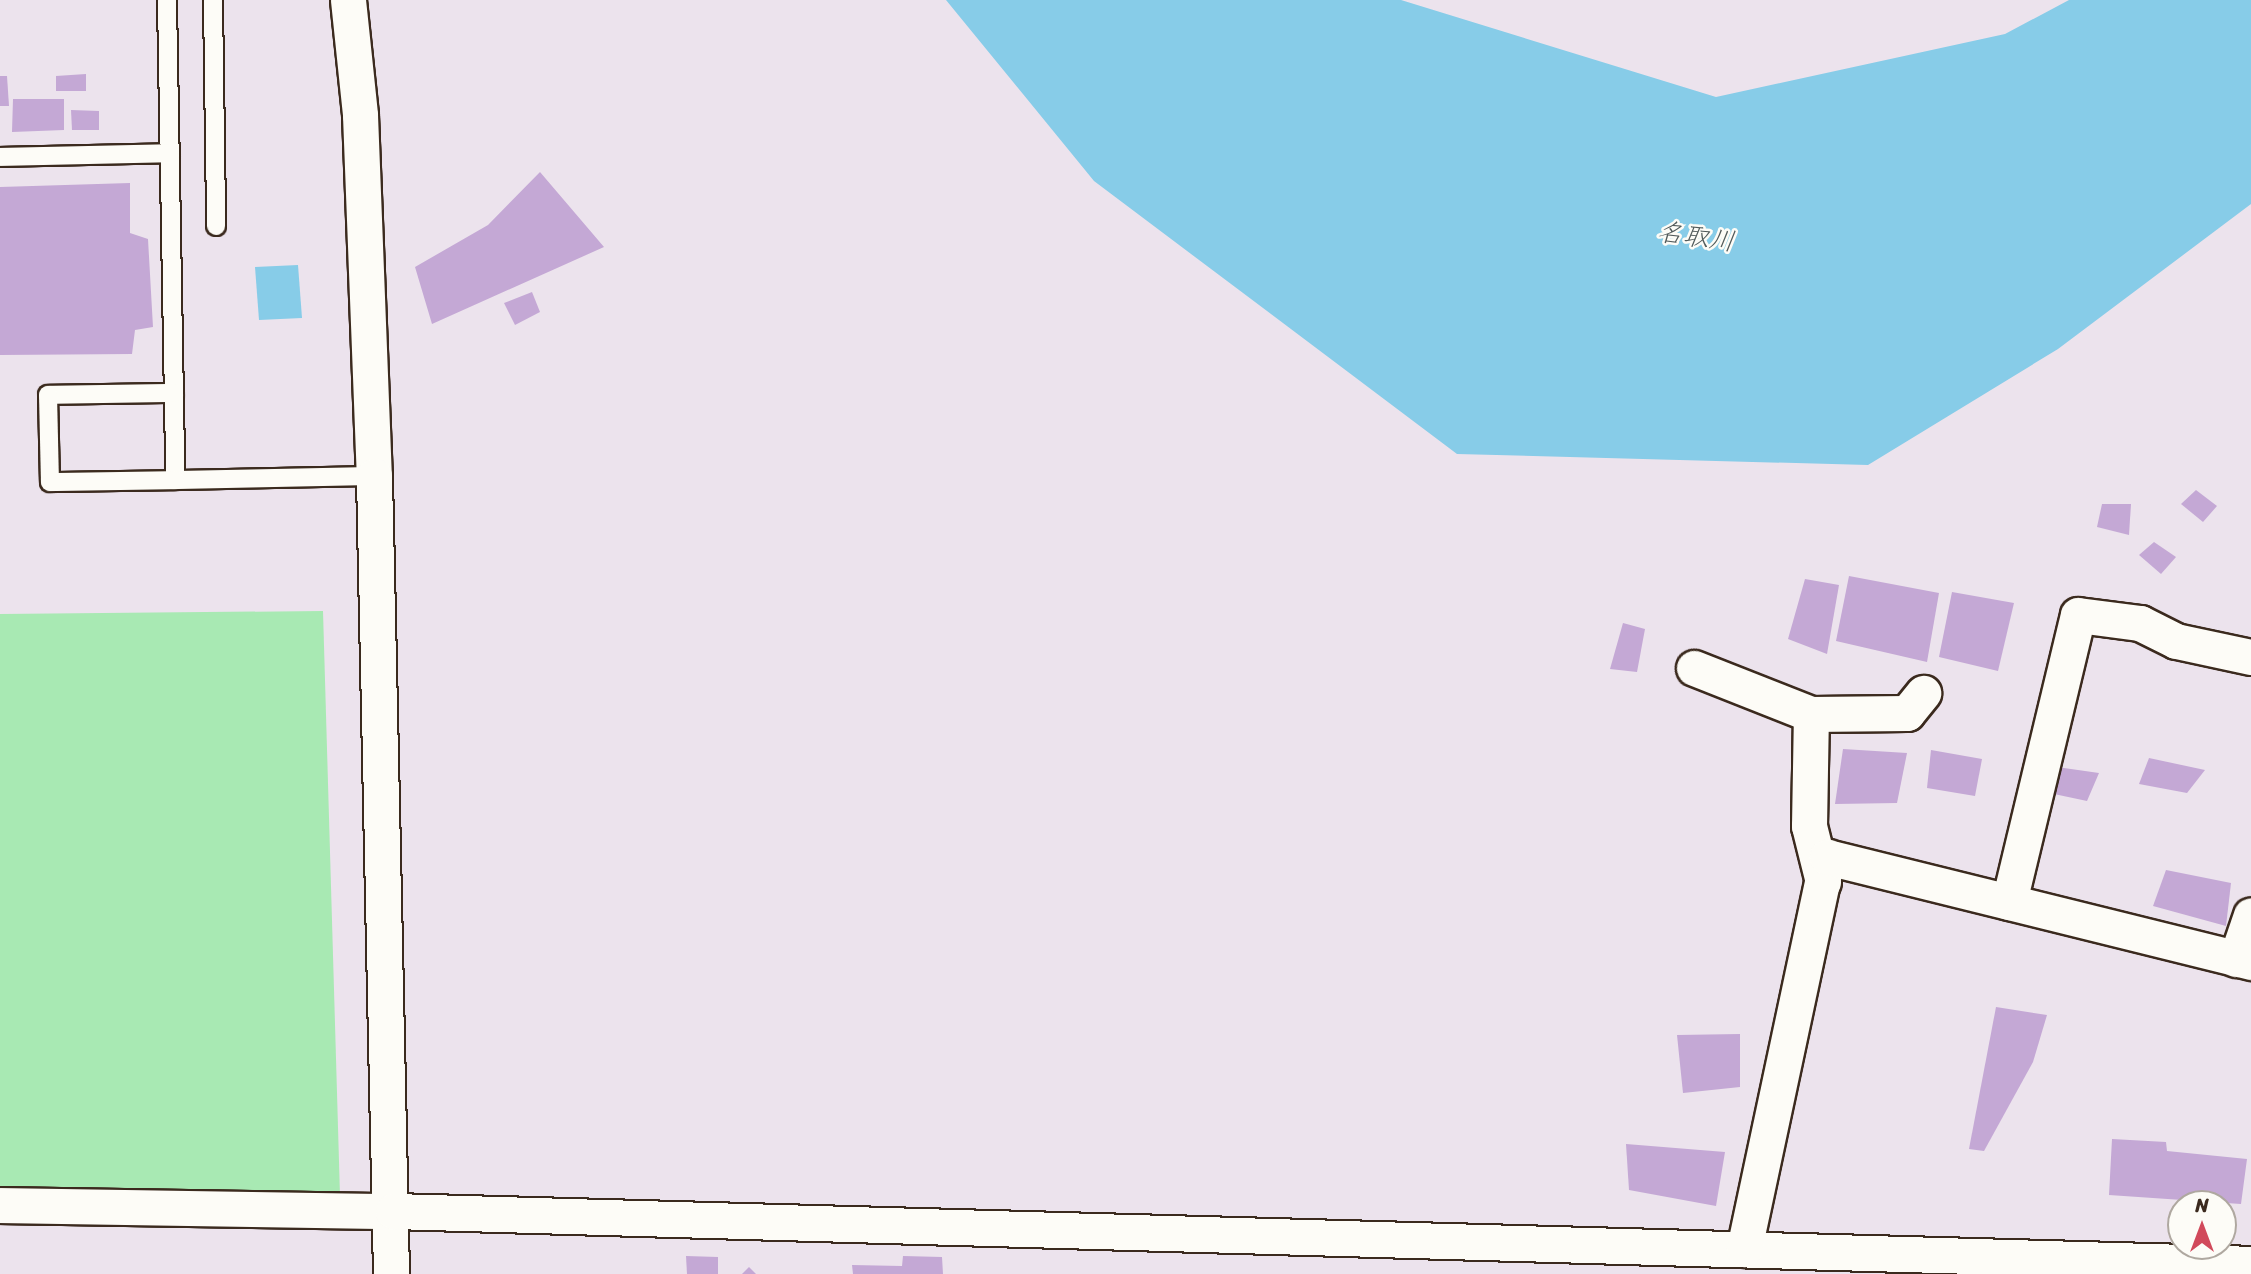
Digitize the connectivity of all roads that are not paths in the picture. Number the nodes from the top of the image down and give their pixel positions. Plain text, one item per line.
1 (167, 0) edge
2 (213, 0) edge
3 (348, 0) edge
4 (170, 153) junction
5 (0, 156) edge
6 (216, 226) dead end
7 (174, 393) junction
8 (374, 476) junction
9 (175, 480) junction
10 (2251, 657) edge
11 (1694, 668) dead end
12 (1923, 693) dead end
13 (1811, 714) junction
14 (1823, 881) junction
15 (2009, 902) junction
16 (2251, 915) edge
17 (2244, 960) edge
18 (0, 1205) edge
19 (393, 1211) junction
20 (1725, 1257) edge
21 (2251, 1264) edge
22 (391, 1274) edge

1 - 4 lane
2 - 6 lane
3 - 8 street
4 - 5 lane
4 - 7 lane
7 - 9 lane
7 - 9 lane
8 - 9 lane
8 - 19 street
10 - 15 street
11 - 13 street
12 - 13 street
13 - 14 street
14 - 15 street
14 - 20 street
15 - 17 street
16 - 17 street
18 - 19 street
19 - 20 street
19 - 22 street
20 - 21 street

